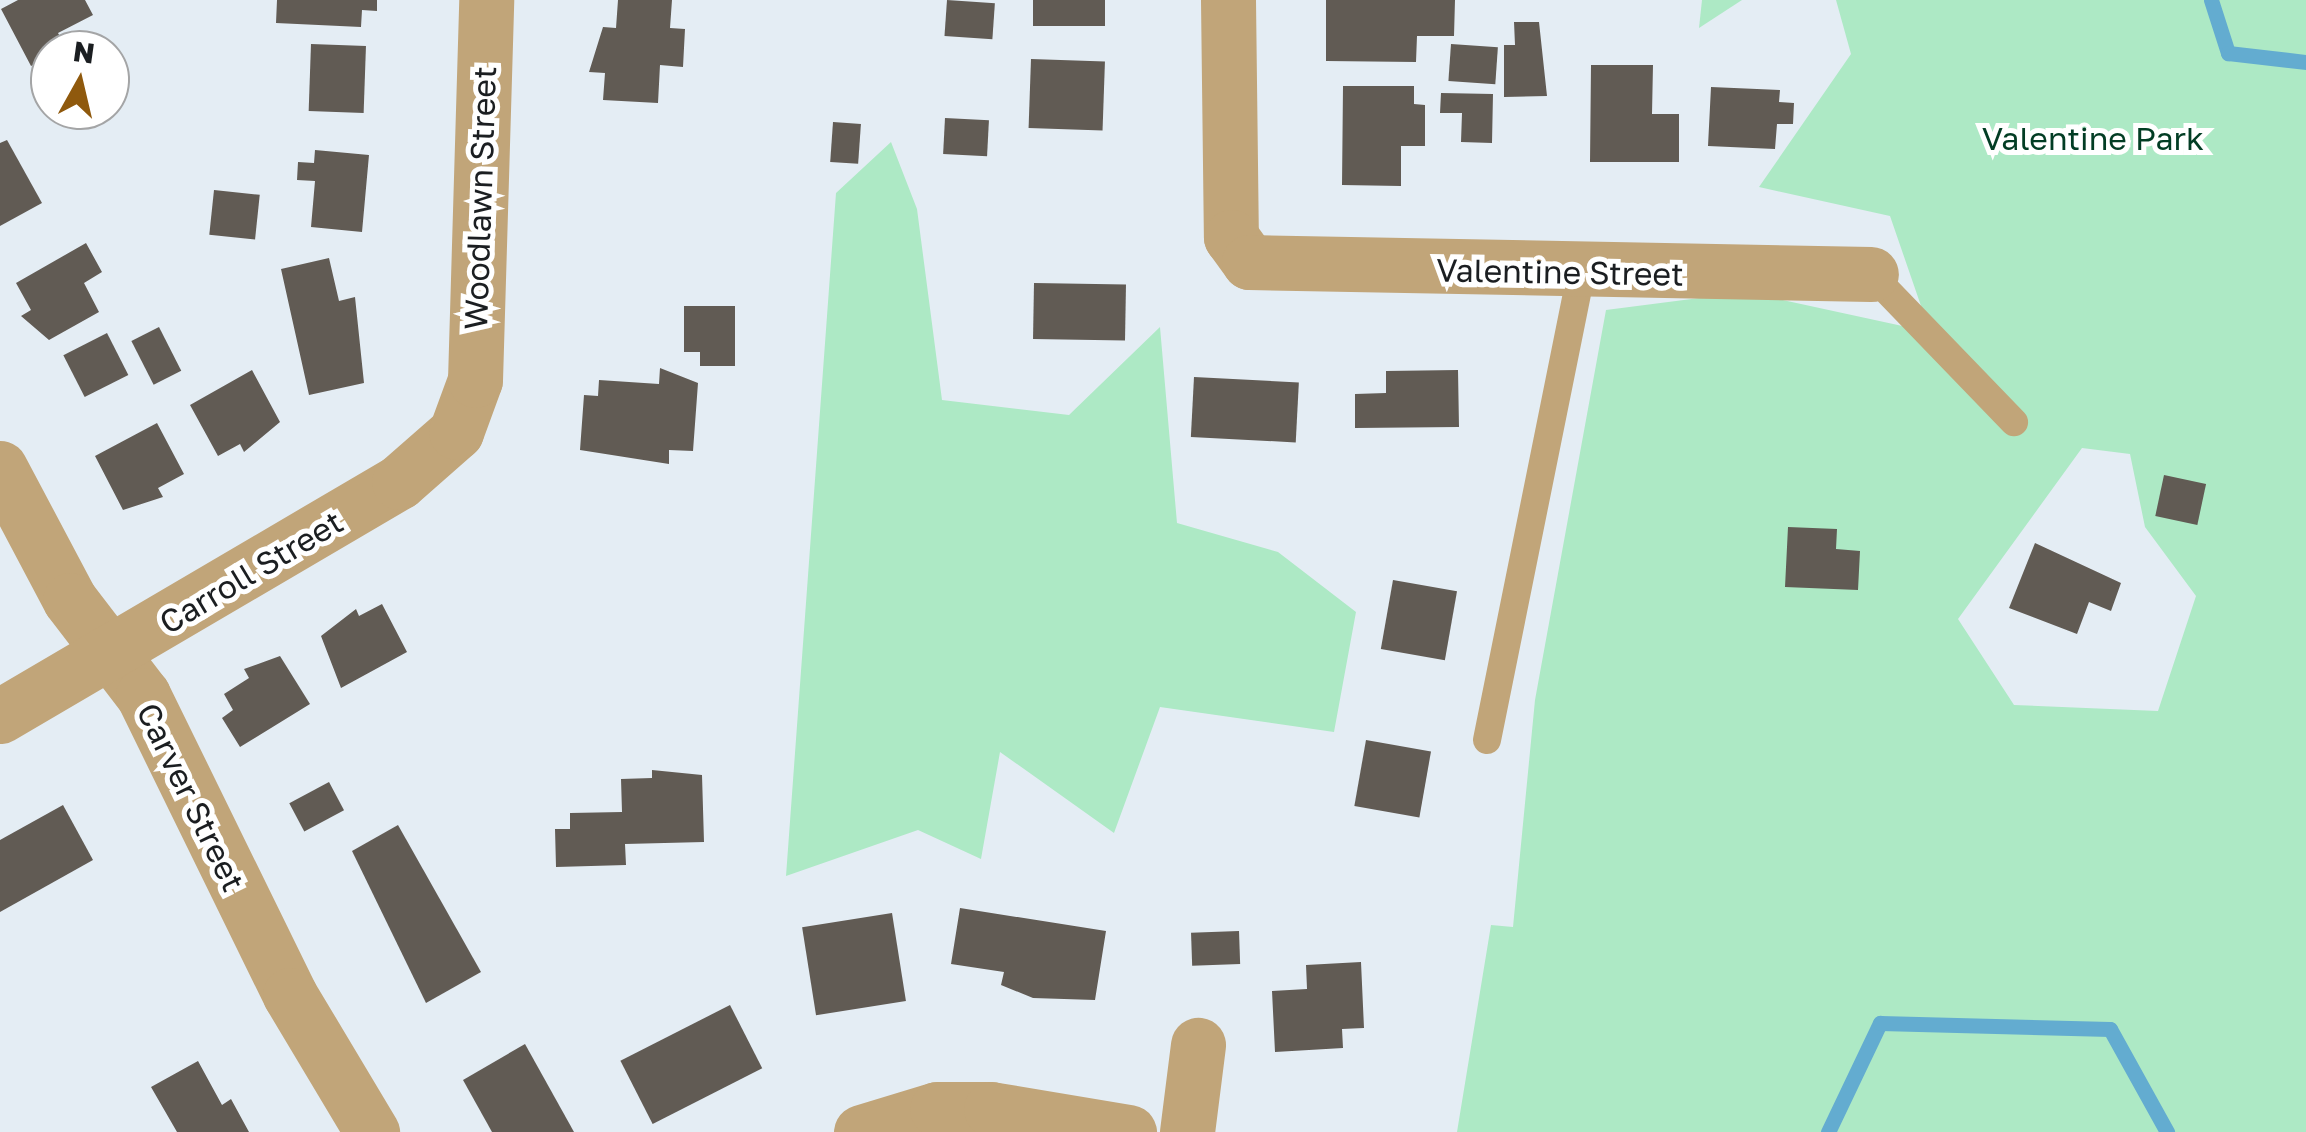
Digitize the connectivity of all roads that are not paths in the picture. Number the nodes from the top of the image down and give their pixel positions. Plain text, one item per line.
1 (486, 0) edge
2 (1228, 0) edge
3 (1580, 274) junction
4 (1871, 274) joint
5 (470, 395) joint
6 (2014, 422) dead end
7 (0, 468) edge
8 (113, 656) junction
9 (0, 716) edge
10 (1487, 740) dead end
11 (1198, 1045) dead end
12 (372, 1132) edge
13 (861, 1132) edge
14 (1128, 1132) edge
15 (1188, 1132) edge

1 - 5 street, Woodlawn Street
2 - 3 street, Valentine Street
3 - 4 street, Valentine Street
3 - 10 lane
4 - 6 lane
5 - 8 street, Carroll Street
7 - 8 street, Carver Street
8 - 9 street, Carroll Street
8 - 12 street, Carver Street
11 - 15 street
13 - 14 street

